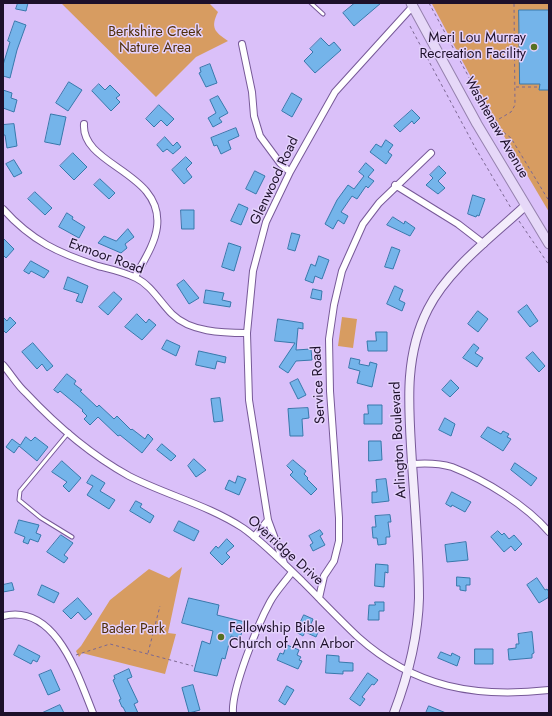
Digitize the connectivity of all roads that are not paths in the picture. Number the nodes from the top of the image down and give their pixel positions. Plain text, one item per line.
1 (311, 3) edge
2 (413, 4) edge
3 (323, 14) dead end
4 (242, 44) dead end
5 (84, 124) dead end
6 (431, 153) dead end
7 (290, 172) junction
8 (395, 185) junction
9 (525, 206) junction
10 (3, 209) edge
11 (484, 244) junction
12 (549, 244) edge
13 (135, 278) junction
14 (246, 334) junction
15 (3, 366) edge
16 (68, 432) junction
17 (412, 464) junction
18 (268, 520) junction
19 (549, 532) edge
20 (72, 537) dead end
21 (254, 537) junction
22 (284, 564) junction
23 (292, 572) junction
24 (319, 598) junction
25 (3, 616) edge
26 (408, 671) junction
27 (549, 690) edge
28 (93, 713) edge
29 (233, 713) edge
30 (394, 713) edge

1 - 3 lane
2 - 7 street, Glenwood Road
2 - 9 main road, Washtenaw Avenue
4 - 7 street
5 - 13 street
6 - 8 street, Service Road
7 - 14 street, Glenwood Road
8 - 11 street
8 - 24 street, Service Road
9 - 11 street, Arlington Boulevard
9 - 12 main road, Washtenaw Avenue
10 - 13 street, Exmoor Road
11 - 17 street, Arlington Boulevard
13 - 14 street, Exmoor Road
14 - 18 street, Glenwood Road
15 - 16 street, Overridge Drive
16 - 20 lane
16 - 21 street, Overridge Drive
17 - 19 street
17 - 26 street, Arlington Boulevard
18 - 21 street
18 - 22 street, Glenwood Road
21 - 22 street, Overridge Drive
22 - 23 street, Overridge Drive
23 - 24 street, Overridge Drive
23 - 29 street
24 - 26 street, Overridge Drive
25 - 28 street
26 - 27 street, Overridge Drive
26 - 30 street, Arlington Boulevard

